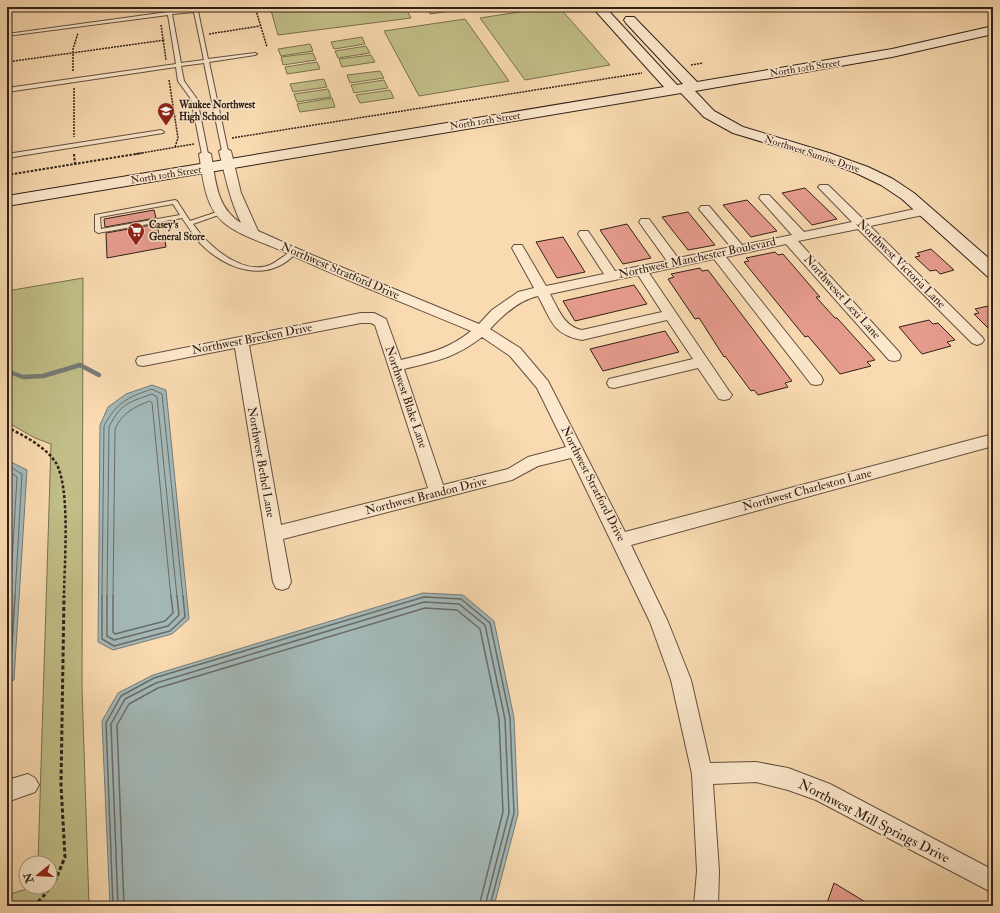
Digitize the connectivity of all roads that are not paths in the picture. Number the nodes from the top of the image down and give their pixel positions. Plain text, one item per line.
1 (169, 7) edge
2 (218, 7) edge
3 (598, 7) edge
4 (195, 8) edge
5 (622, 12) dead end
6 (170, 14) junction
7 (993, 30) edge
8 (7, 35) edge
9 (255, 54) dead end
10 (207, 61) junction
11 (179, 65) junction
12 (663, 79) junction
13 (684, 85) junction
14 (7, 90) edge
15 (161, 132) dead end
16 (188, 151) road end
17 (7, 156) edge
18 (226, 158) junction
19 (206, 161) junction
20 (824, 187) dead end
21 (765, 198) dead end
22 (7, 201) edge
23 (705, 209) dead end
24 (924, 211) junction
25 (222, 212) junction
26 (184, 216) junction
27 (644, 222) dead end
28 (189, 223) junction
29 (861, 224) junction
30 (253, 233) junction
31 (584, 234) dead end
32 (795, 238) junction
33 (518, 248) dead end
34 (739, 249) junction
35 (294, 252) junction
36 (717, 254) junction
37 (674, 262) junction
38 (641, 270) junction
39 (993, 272) edge
40 (611, 275) junction
41 (542, 290) junction
42 (669, 314) junction
43 (361, 318) joint
44 (481, 330) junction
45 (977, 340) dead end
46 (241, 342) junction
47 (894, 356) dead end
48 (143, 361) dead end
49 (702, 362) junction
50 (396, 366) junction
51 (816, 380) dead end
52 (614, 383) dead end
53 (724, 395) dead end
54 (993, 440) edge
55 (576, 451) junction
56 (438, 493) junction
57 (274, 534) junction
58 (621, 540) junction
59 (282, 582) dead end
60 (702, 774) junction
61 (28, 785) dead end
62 (7, 791) edge
63 (993, 882) edge
64 (706, 906) edge

1 - 6 lane
2 - 4 lane
3 - 12 main road
4 - 6 lane
4 - 10 lane
5 - 13 main road, Northwest Sunrise Drive
6 - 8 lane
6 - 11 lane
7 - 13 main road, North 10th Street
9 - 10 lane
10 - 11 lane
10 - 18 lane
11 - 14 lane
11 - 19 lane
12 - 13 main road, North 10th Street
12 - 18 main road, North 10th Street
13 - 18 main road, North 10th Street
13 - 24 main road, Northwest Sunrise Drive
15 - 17 lane
16 - 19 main road, North 10th Street
18 - 19 main road, North 10th Street
18 - 30 street
19 - 22 main road, North 10th Street
19 - 25 street, Northwest Stratford Drive
20 - 29 street, Northwest Victoria Lane
21 - 32 street, Northweset Lexi Lane
23 - 34 street
24 - 29 street, Northwest Manchester Boulevard
24 - 39 main road, Northwest Sunrise Drive
25 - 28 lane
25 - 30 street, Northwest Stratford Drive
26 - 26 lane
26 - 28 lane
27 - 37 street
28 - 35 lane
29 - 32 street, Northwest Manchester Boulevard
29 - 45 street, Northwest Victoria Lane
30 - 35 street, Northwest Stratford Drive
31 - 40 street
32 - 34 street, Northwest Manchester Boulevard
32 - 47 street, Northweset Lexi Lane
33 - 41 street
34 - 36 street, Northwest Manchester Boulevard
35 - 44 street, Northwest Stratford Drive
36 - 37 street, Northwest Manchester Boulevard
36 - 51 street
37 - 38 street, Northwest Manchester Boulevard
38 - 40 street, Northwest Manchester Boulevard
38 - 42 street
40 - 41 street, Northwest Manchester Boulevard
41 - 42 street
41 - 44 street, Northwest Manchester Boulevard
42 - 49 street
43 - 46 street, Northwest Brecken Drive
43 - 50 street, Northwest Blake Lane
44 - 50 street, Northwest Manchester Boulevard
44 - 55 street, Northwest Stratford Drive
46 - 48 street, Northwest Brecken Drive
46 - 57 street, Northwest Bethel Lane
49 - 52 street
49 - 53 street
50 - 56 street, Northwest Blake Lane
54 - 58 street, Northwest Charleston Lane
55 - 56 street, Northwest Brandon Drive
55 - 58 street, Northwest Stratford Drive
56 - 57 street, Northwest Brandon Drive
57 - 59 street, Northwest Bethel Lane
58 - 60 street, Northwest Stratford Drive
60 - 63 street, Northwest Mill Springs Drive
60 - 64 street, Northwest Stratford Drive
61 - 62 street

